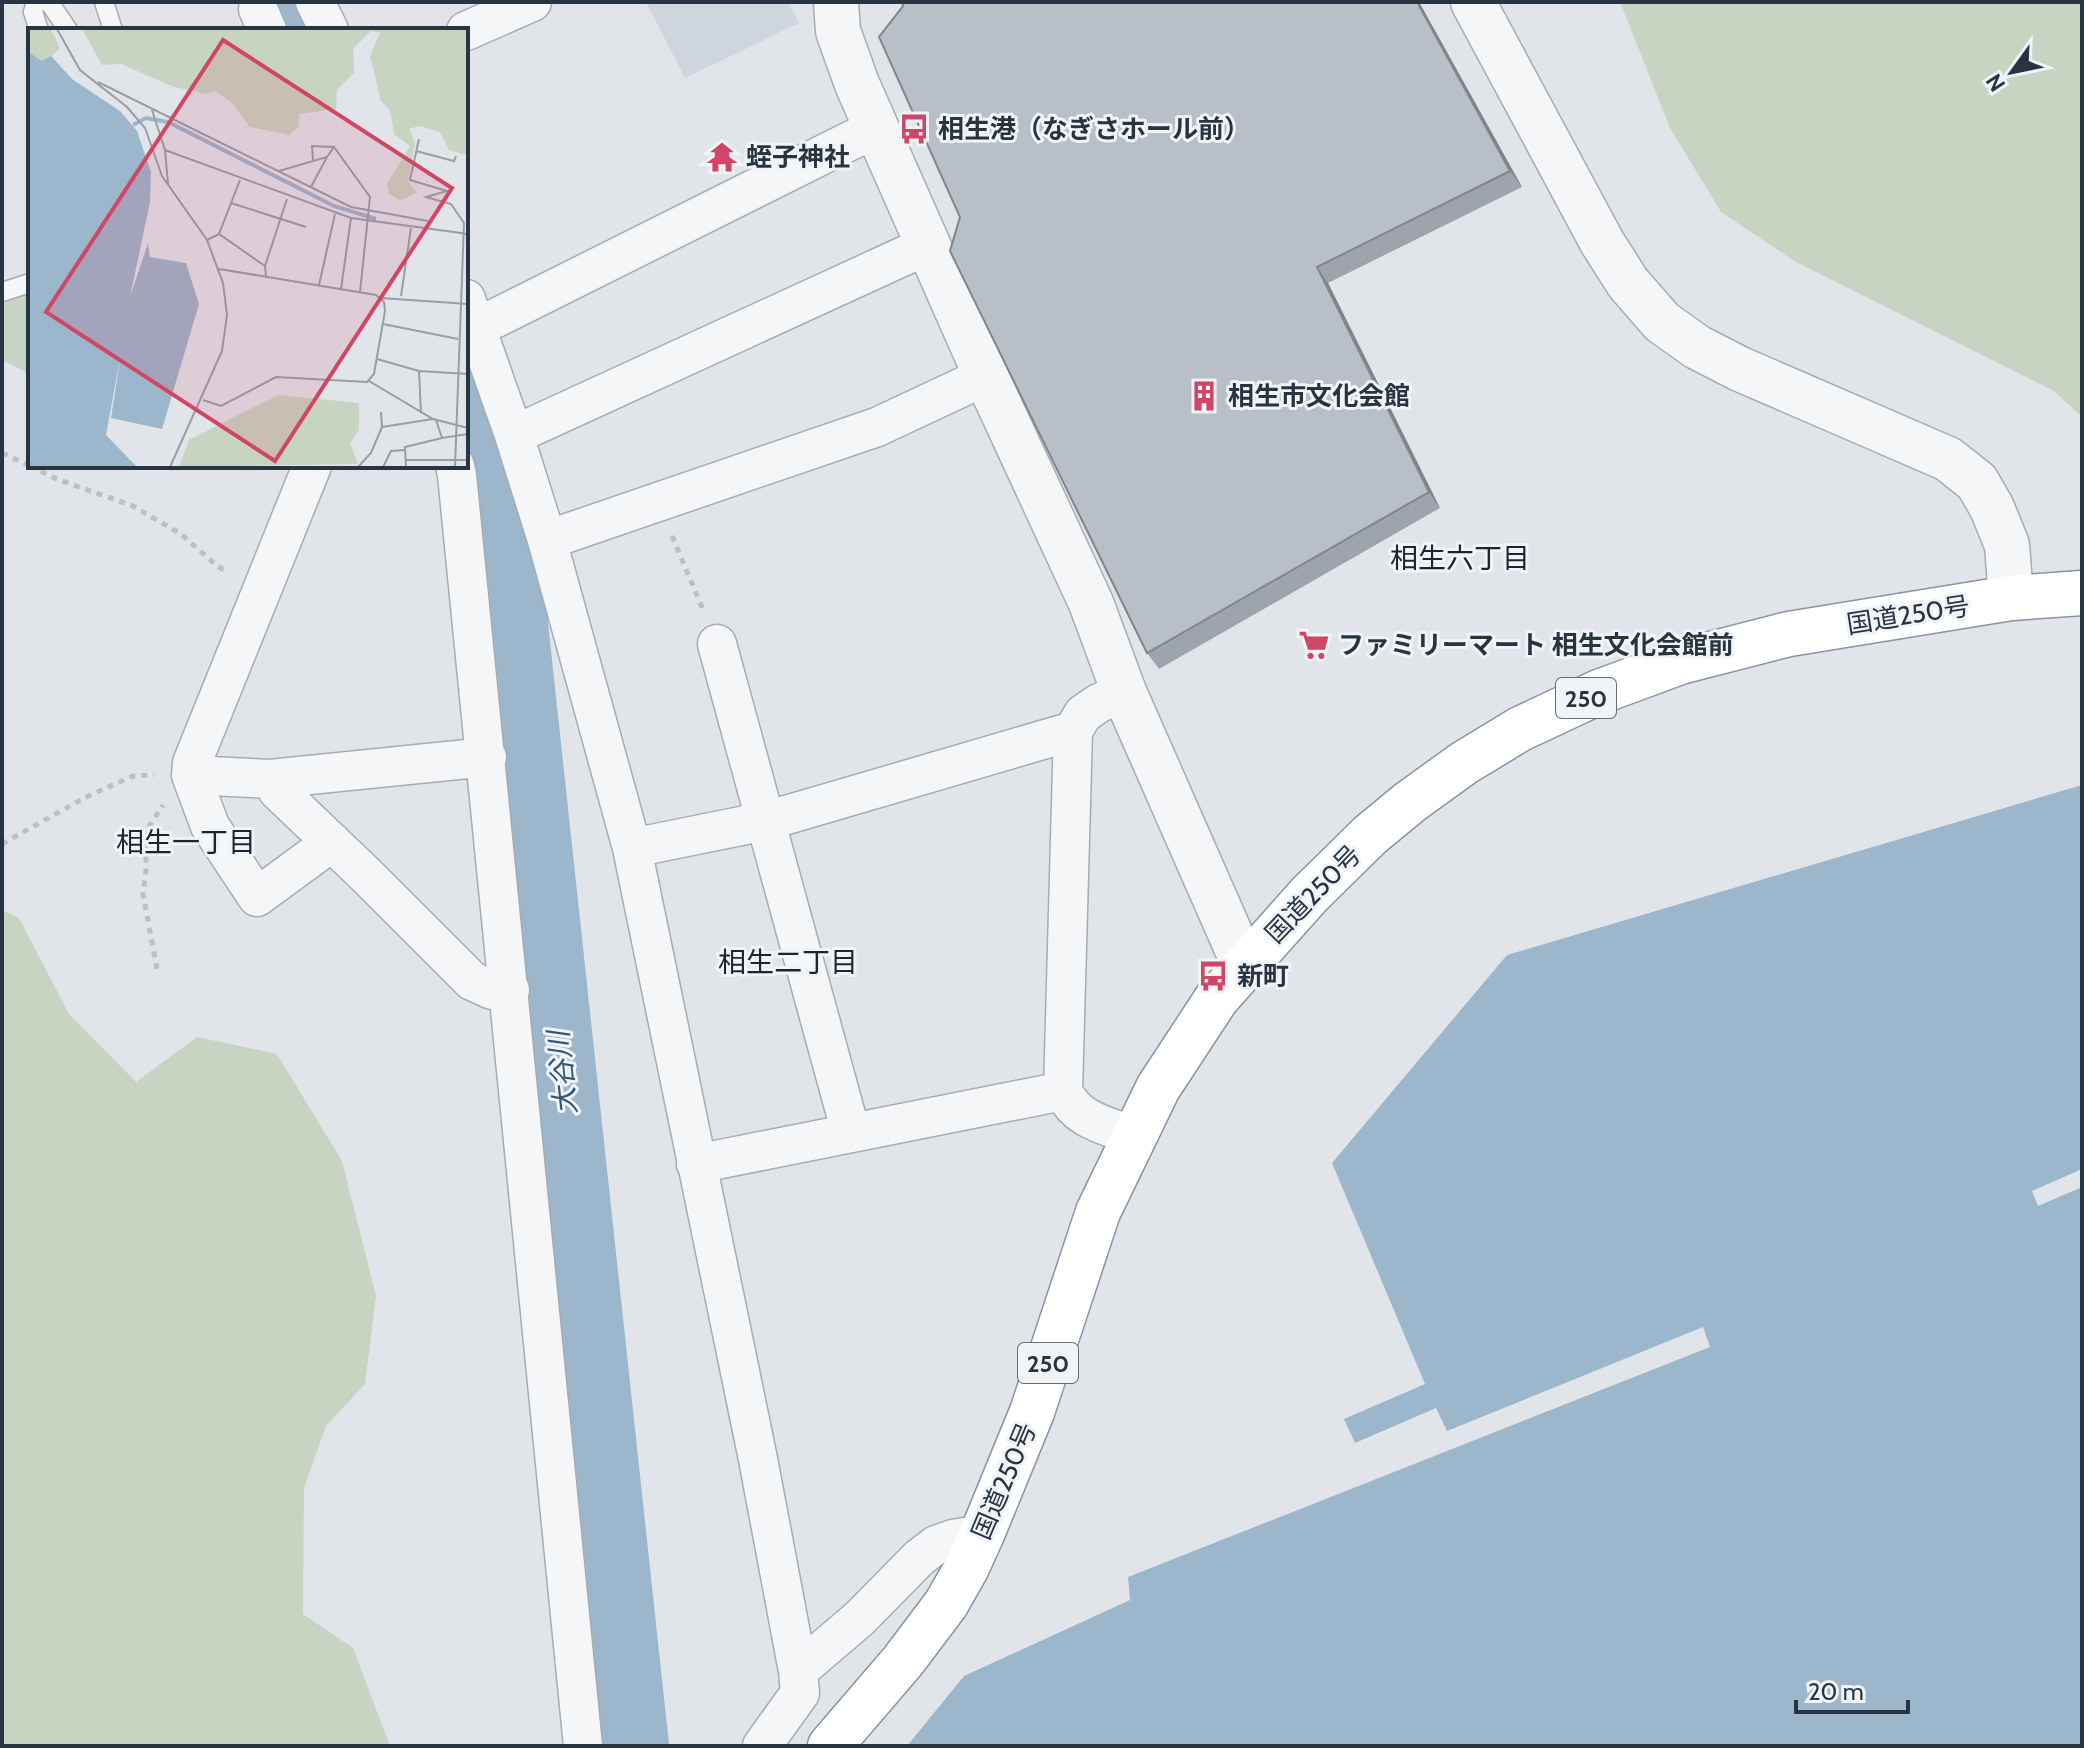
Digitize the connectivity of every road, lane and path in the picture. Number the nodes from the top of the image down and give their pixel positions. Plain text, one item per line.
1 (36, 2) edge
2 (49, 2) edge
3 (104, 2) edge
4 (315, 2) edge
5 (532, 2) edge
6 (836, 2) edge
7 (1473, 2) edge
8 (38, 28) edge
9 (67, 28) edge
10 (112, 28) edge
11 (328, 28) edge
12 (468, 30) edge
13 (876, 128) junction
14 (928, 245) junction
15 (28, 284) edge
16 (2, 292) edge
17 (469, 321) edge
18 (986, 376) junction
19 (514, 435) junction
20 (2, 453) edge
21 (28, 465) edge
22 (34, 468) edge
23 (311, 468) edge
24 (455, 468) edge
25 (658, 502) junction
26 (547, 540) junction
27 (261, 590) junction
28 (2082, 593) edge
29 (2011, 598) junction
30 (717, 644) joint
31 (1124, 692) junction
32 (1073, 731) junction
33 (487, 757) junction
34 (191, 775) junction
35 (270, 779) junction
36 (766, 821) junction
37 (332, 842) junction
38 (2, 844) edge
39 (632, 848) junction
40 (1245, 967) junction
41 (157, 969) dead end
42 (510, 990) junction
43 (1063, 1091) junction
44 (851, 1133) junction
45 (1134, 1136) junction
46 (696, 1164) junction
47 (982, 1534) junction
48 (798, 1671) junction
49 (583, 1746) edge
50 (762, 1746) edge
51 (830, 1746) edge

1 - 8 lane
2 - 9 lane
3 - 10 lane
4 - 11 street
5 - 12 street
6 - 13 street
7 - 29 street
13 - 14 street
13 - 17 street
14 - 18 street
14 - 19 street
15 - 16 lane
17 - 19 street
18 - 25 street
18 - 31 street
19 - 26 street
20 - 21 path
22 - 27 path
23 - 27 street
24 - 33 street
25 - 26 street
25 - 30 path
26 - 39 street
27 - 34 street
28 - 29 highway, 国道250号 / 250
29 - 40 highway, 国道250号 / 250
30 - 36 street
31 - 32 street
31 - 40 street
32 - 36 street
32 - 43 street
33 - 35 street
33 - 42 street
34 - 35 street
34 - 37 street
34 - 38 path
34 - 41 path
35 - 37 street
36 - 39 street
36 - 44 street
37 - 42 street
39 - 46 street
40 - 45 highway, 国道250号 / 250
42 - 49 street
43 - 44 street
43 - 45 street
44 - 46 street
45 - 47 highway, 国道250号 / 250
46 - 48 street
47 - 48 street
47 - 51 highway, 国道250号 / 250
48 - 50 street

